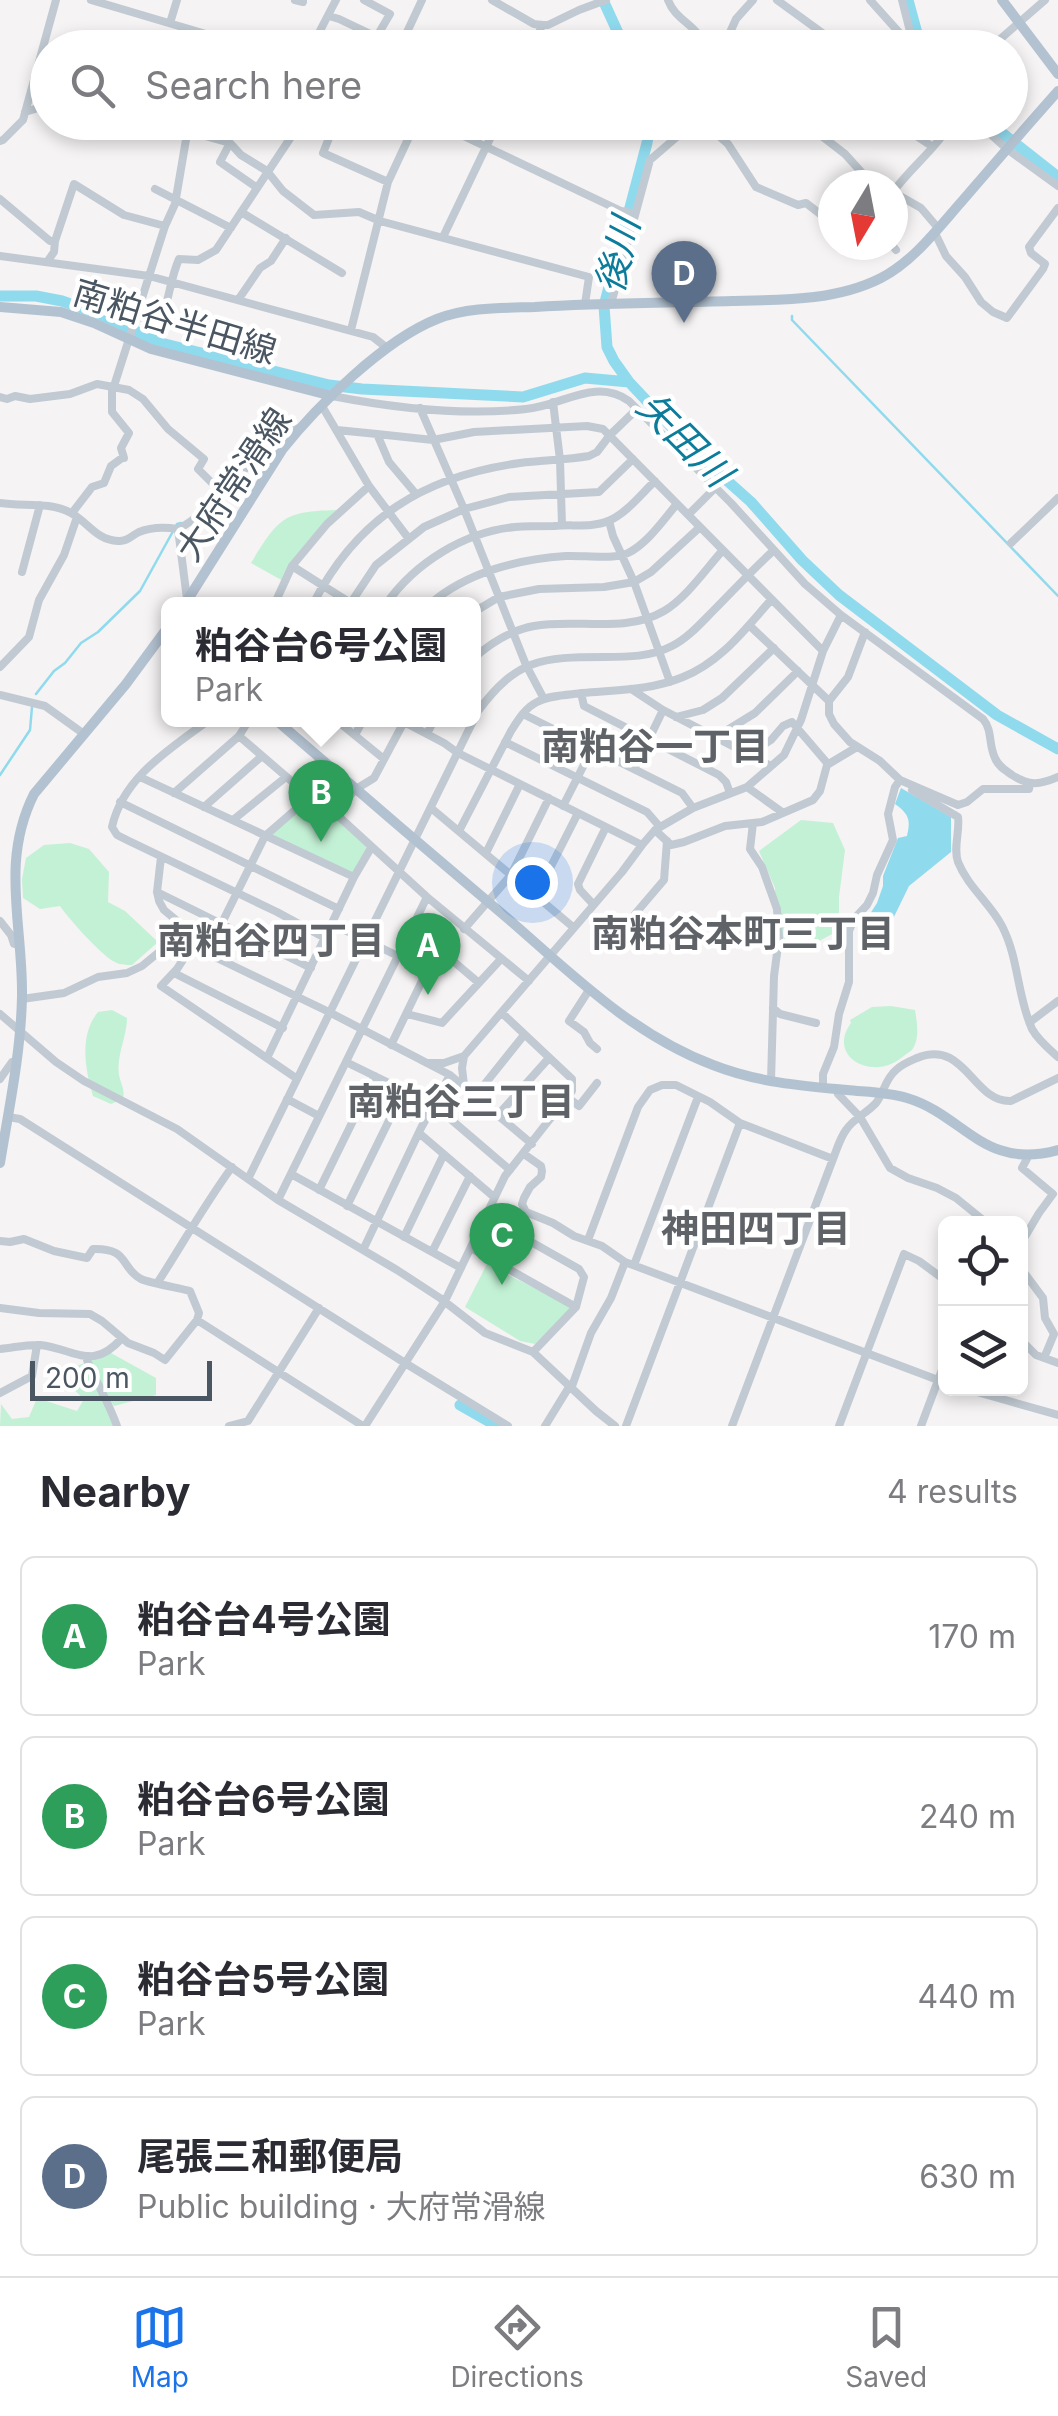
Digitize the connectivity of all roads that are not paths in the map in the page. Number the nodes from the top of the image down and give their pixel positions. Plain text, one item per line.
1 (56, 0) edge
2 (91, 0) edge
3 (177, 0) edge
4 (295, 0) edge
5 (303, 0) edge
6 (336, 0) edge
7 (364, 0) edge
8 (422, 0) edge
9 (492, 0) edge
10 (606, 0) edge
11 (668, 0) edge
12 (753, 0) edge
13 (776, 0) edge
14 (870, 0) edge
15 (902, 0) edge
16 (1002, 0) edge
17 (1046, 0) edge
18 (328, 16) junction
19 (170, 22) junction
20 (1018, 22) junction
21 (542, 25) junction
22 (48, 30) edge
23 (195, 30) edge
24 (321, 30) edge
25 (363, 30) edge
26 (381, 30) edge
27 (406, 30) edge
28 (540, 30) edge
29 (694, 30) edge
30 (731, 30) edge
31 (818, 30) edge
32 (898, 30) edge
33 (910, 30) edge
34 (1009, 30) edge
35 (1024, 30) edge
36 (1028, 35) edge
37 (1058, 74) edge
38 (1058, 91) edge
39 (30, 94) edge
40 (30, 111) edge
41 (25, 112) junction
42 (1028, 125) edge
43 (0, 140) edge
44 (187, 140) edge
45 (219, 140) edge
46 (289, 140) edge
47 (328, 140) edge
48 (408, 140) edge
49 (470, 140) edge
50 (490, 140) edge
51 (674, 140) edge
52 (723, 140) edge
53 (827, 140) edge
54 (922, 140) edge
55 (938, 140) edge
56 (997, 140) edge
57 (1015, 140) edge
58 (230, 143) junction
59 (933, 147) junction
60 (486, 148) junction
61 (1007, 149) junction
62 (859, 170) edge
63 (267, 171) junction
64 (908, 172) edge
65 (388, 182) junction
66 (1058, 186) edge
67 (256, 187) junction
68 (155, 189) dead end
69 (0, 199) edge
70 (176, 199) junction
71 (908, 201) edge
72 (1058, 208) edge
73 (241, 212) junction
74 (818, 212) edge
75 (635, 214) junction
76 (380, 221) junction
77 (165, 226) junction
78 (231, 228) junction
79 (937, 230) junction
80 (443, 237) junction
81 (286, 238) junction
82 (54, 241) junction
83 (0, 256) edge
84 (47, 262) junction
85 (1045, 264) junction
86 (1058, 268) edge
87 (342, 272) dead end
88 (149, 276) junction
89 (172, 282) junction
90 (238, 300) junction
91 (586, 304) junction
92 (611, 304) junction
93 (0, 307) edge
94 (135, 319) junction
95 (351, 330) junction
96 (128, 338) junction
97 (387, 348) junction
98 (113, 386) junction
99 (334, 394) junction
100 (0, 397) edge
101 (554, 402) junction
102 (322, 406) junction
103 (420, 408) junction
104 (637, 409) junction
105 (556, 428) junction
106 (337, 430) junction
107 (376, 434) junction
108 (610, 435) junction
109 (433, 440) junction
110 (277, 447) junction
111 (633, 458) junction
112 (560, 460) junction
113 (450, 480) junction
114 (654, 481) junction
115 (369, 486) junction
116 (715, 488) junction
117 (222, 493) junction
118 (416, 494) junction
119 (561, 494) junction
120 (1058, 498) edge
121 (0, 502) edge
122 (677, 504) junction
123 (40, 505) junction
124 (464, 509) junction
125 (387, 511) junction
126 (688, 514) junction
127 (74, 515) junction
128 (608, 521) junction
129 (562, 525) junction
130 (700, 527) junction
131 (178, 529) junction
132 (475, 536) junction
133 (409, 539) junction
134 (1012, 543) dead end
135 (723, 550) junction
136 (773, 551) junction
137 (621, 556) junction
138 (292, 566) junction
139 (22, 572) dead end
140 (489, 572) junction
141 (747, 575) junction
142 (634, 582) junction
143 (323, 586) junction
144 (187, 597) edge
145 (191, 597) edge
146 (277, 597) edge
147 (317, 597) edge
148 (340, 597) edge
149 (355, 597) edge
150 (391, 597) edge
151 (439, 597) edge
152 (499, 597) junction
153 (772, 600) junction
154 (481, 608) edge
155 (841, 615) junction
156 (647, 618) junction
157 (749, 624) junction
158 (514, 632) junction
159 (865, 632) junction
160 (161, 636) edge
161 (774, 648) junction
162 (658, 651) junction
163 (823, 651) junction
164 (481, 652) edge
165 (526, 665) junction
166 (0, 667) edge
167 (798, 671) junction
168 (670, 682) junction
169 (810, 686) junction
170 (631, 688) junction
171 (581, 693) junction
172 (0, 695) edge
173 (544, 699) junction
174 (828, 701) junction
175 (481, 708) edge
176 (663, 710) junction
177 (523, 714) junction
178 (676, 717) junction
179 (798, 726) junction
180 (200, 727) edge
181 (245, 727) edge
182 (284, 727) edge
183 (344, 727) edge
184 (359, 727) edge
185 (402, 727) edge
186 (415, 727) edge
187 (430, 727) edge
188 (471, 727) edge
189 (84, 734) junction
190 (427, 734) junction
191 (354, 735) junction
192 (239, 736) junction
193 (716, 737) junction
194 (649, 740) junction
195 (505, 742) junction
196 (593, 747) junction
197 (857, 747) junction
198 (458, 753) junction
199 (749, 754) junction
200 (262, 756) junction
201 (384, 759) junction
202 (828, 764) junction
203 (771, 766) junction
204 (635, 768) junction
205 (490, 769) junction
206 (1058, 776) edge
207 (140, 777) junction
208 (286, 777) junction
209 (578, 778) junction
210 (901, 781) junction
211 (520, 784) junction
212 (1030, 784) junction
213 (747, 787) junction
214 (355, 789) junction
215 (174, 793) junction
216 (730, 793) junction
217 (310, 798) junction
218 (549, 798) junction
219 (120, 802) junction
220 (563, 806) junction
221 (204, 807) junction
222 (431, 808) junction
223 (693, 808) junction
224 (782, 812) junction
225 (578, 813) junction
226 (336, 814) junction
227 (233, 820) junction
228 (753, 824) junction
229 (606, 827) junction
230 (658, 828) junction
231 (459, 831) junction
232 (265, 836) junction
233 (415, 838) junction
234 (667, 841) junction
235 (642, 844) junction
236 (371, 848) junction
237 (486, 852) junction
238 (161, 857) junction
239 (250, 865) junction
240 (400, 872) junction
241 (511, 875) junction
242 (354, 877) junction
243 (157, 892) junction
244 (236, 894) junction
245 (536, 896) junction
246 (426, 897) junction
247 (487, 902) junction
248 (593, 904) junction
249 (339, 909) junction
250 (635, 914) dead end
251 (0, 921) edge
252 (221, 923) junction
253 (332, 924) junction
254 (412, 927) junction
255 (573, 928) junction
256 (464, 929) junction
257 (325, 938) junction
258 (367, 940) junction
259 (19, 944) junction
260 (192, 946) junction
261 (438, 950) junction
262 (207, 953) junction
263 (550, 955) junction
264 (398, 956) junction
265 (501, 959) junction
266 (310, 968) junction
267 (174, 973) junction
268 (528, 982) junction
269 (478, 983) junction
270 (589, 990) junction
271 (22, 998) junction
272 (297, 998) junction
273 (1058, 1001) edge
274 (773, 1008) junction
275 (329, 1012) junction
276 (0, 1014) edge
277 (407, 1014) junction
278 (502, 1014) junction
279 (1030, 1022) junction
280 (816, 1023) dead end
281 (283, 1028) junction
282 (362, 1030) junction
283 (20, 1033) junction
284 (524, 1035) junction
285 (391, 1045) junction
286 (597, 1049) dead end
287 (464, 1056) junction
288 (1058, 1057) edge
289 (267, 1058) junction
290 (549, 1058) junction
291 (17, 1061) junction
292 (346, 1062) junction
293 (427, 1063) junction
294 (450, 1075) junction
295 (375, 1076) junction
296 (296, 1078) junction
297 (1058, 1078) edge
298 (0, 1079) edge
299 (771, 1081) junction
300 (597, 1083) dead end
301 (464, 1085) junction
302 (823, 1088) junction
303 (404, 1090) junction
304 (838, 1090) junction
305 (881, 1092) junction
306 (476, 1095) junction
307 (567, 1097) junction
308 (698, 1097) junction
309 (287, 1099) junction
310 (434, 1105) junction
311 (498, 1115) junction
312 (319, 1116) junction
313 (8, 1117) junction
314 (860, 1117) junction
315 (740, 1123) junction
316 (418, 1132) junction
317 (532, 1144) junction
318 (1058, 1150) edge
319 (444, 1154) junction
320 (524, 1154) junction
321 (1029, 1154) junction
322 (833, 1158) junction
323 (0, 1163) edge
324 (232, 1167) junction
325 (510, 1170) junction
326 (291, 1174) junction
327 (470, 1176) junction
328 (248, 1179) junction
329 (319, 1190) junction
330 (278, 1200) junction
331 (493, 1201) junction
332 (347, 1206) junction
333 (978, 1216) edge
334 (375, 1221) junction
335 (192, 1228) junction
336 (1028, 1229) edge
337 (404, 1236) junction
338 (588, 1240) junction
339 (0, 1241) edge
340 (471, 1248) junction
341 (364, 1250) junction
342 (432, 1252) junction
343 (630, 1264) junction
344 (461, 1268) junction
345 (938, 1275) edge
346 (1028, 1278) edge
347 (158, 1282) junction
348 (680, 1282) junction
349 (445, 1301) junction
350 (576, 1307) junction
351 (0, 1308) edge
352 (319, 1308) junction
353 (773, 1318) junction
354 (197, 1320) junction
355 (122, 1338) junction
356 (36, 1345) junction
357 (1028, 1346) edge
358 (0, 1350) edge
359 (532, 1352) junction
360 (866, 1354) junction
361 (88, 1356) junction
362 (1044, 1358) junction
363 (405, 1363) junction
364 (1058, 1363) edge
365 (279, 1372) junction
366 (938, 1381) edge
367 (570, 1388) junction
368 (938, 1390) edge
369 (0, 1393) edge
370 (991, 1396) edge
371 (1058, 1415) edge
372 (117, 1426) edge
373 (230, 1426) edge
374 (364, 1426) edge
375 (508, 1426) edge
376 (545, 1426) edge
377 (615, 1426) edge
378 (626, 1426) edge
379 (732, 1426) edge
380 (839, 1426) edge
381 (920, 1426) edge

1 - 22 street
2 - 19 street
3 - 19 street
4 - 5 street
6 - 18 street
7 - 26 street
8 - 27 street
9 - 21 street
10 - 21 street
11 - 29 street
12 - 30 street
13 - 31 street
14 - 32 street
15 - 33 street
16 - 20 main road
17 - 20 street
18 - 24 street
18 - 25 street
19 - 23 street
20 - 34 street
20 - 35 main road
21 - 28 street
36 - 37 main road
38 - 42 main road, 大府常滑線
39 - 41 street
40 - 41 street
41 - 43 street
44 - 70 street
45 - 58 street
46 - 63 street
47 - 65 street
48 - 65 street
49 - 60 street
50 - 60 street
51 - 75 street
52 - 74 street
53 - 62 street
54 - 59 street
55 - 59 street
56 - 61 street
57 - 61 main road, 大府常滑線
58 - 63 street
58 - 67 street
59 - 64 street
60 - 75 street
60 - 80 street
61 - 66 street
61 - 79 main road, 大府常滑線
63 - 67 street
63 - 76 street
65 - 76 street
67 - 73 street
68 - 70 street
69 - 82 street
70 - 77 street
70 - 78 street
71 - 79 street
72 - 85 street
73 - 78 street
73 - 81 street
75 - 92 street
76 - 80 street
76 - 95 street
77 - 82 street
77 - 88 street
78 - 89 street
79 - 85 street
79 - 92 main road, 大府常滑線
80 - 91 street
81 - 87 street
81 - 90 street
82 - 84 street
83 - 84 street
84 - 88 street
85 - 86 street
88 - 89 street
88 - 94 street
89 - 90 street
89 - 94 street
90 - 95 street
91 - 92 main road, 大府常滑線
91 - 97 main road, 大府常滑線
93 - 96 main road, 南粕谷半田線
94 - 96 street
95 - 97 street
96 - 98 street
96 - 99 main road, 南粕谷半田線
97 - 99 main road, 大府常滑線
98 - 100 street
98 - 117 street
98 - 127 street
99 - 102 main road, 大府常滑線
99 - 103 street
101 - 103 street
101 - 104 street
101 - 105 street
102 - 106 street
102 - 110 main road, 大府常滑線
103 - 109 street
104 - 108 street
104 - 116 street
105 - 108 street
105 - 109 street
105 - 112 street
106 - 107 street
106 - 115 street
107 - 109 street
107 - 118 street
108 - 111 street
108 - 112 street
109 - 113 street
110 - 117 street
110 - 145 main road, 大府常滑線
111 - 114 street
111 - 119 street
112 - 113 street
112 - 119 street
113 - 118 street
113 - 124 street
114 - 122 street
114 - 128 street
115 - 125 street
115 - 138 street
116 - 126 street
116 - 136 street
117 - 131 street
118 - 125 street
119 - 124 street
119 - 129 street
120 - 134 street
121 - 123 street
122 - 126 street
122 - 137 street
123 - 127 street
123 - 139 street
124 - 132 street
124 - 133 street
125 - 133 street
125 - 143 street
126 - 130 street
127 - 131 street
127 - 166 street
128 - 129 street
128 - 137 street
129 - 132 street
130 - 135 street
130 - 142 street
131 - 144 street
132 - 140 street
132 - 150 street
133 - 149 street
135 - 141 street
135 - 156 street
136 - 141 street
136 - 155 street
137 - 140 street
137 - 142 street
138 - 143 street
138 - 146 street
140 - 151 street
140 - 152 street
141 - 153 street
141 - 162 street
142 - 152 street
142 - 156 street
143 - 147 street
143 - 148 street
152 - 154 street
152 - 158 street
153 - 157 street
153 - 163 street
155 - 159 street
155 - 163 street
156 - 158 street
156 - 162 street
157 - 161 street
157 - 168 street
158 - 164 street
158 - 165 street
159 - 174 street
159 - 212 street
160 - 189 main road
161 - 167 street
161 - 178 street
162 - 165 street
162 - 168 street
163 - 169 street
165 - 173 street
165 - 175 street
167 - 169 street
167 - 193 street
168 - 170 street
169 - 174 street
169 - 179 street
170 - 171 street
170 - 176 street
171 - 173 street
171 - 194 street
172 - 189 street
173 - 177 street
174 - 197 street
176 - 178 street
176 - 194 street
177 - 195 street
177 - 196 street
178 - 193 street
179 - 199 street
179 - 202 street
179 - 203 street
180 - 207 street
181 - 192 street
182 - 214 main road
183 - 191 street
184 - 191 street
185 - 201 street
186 - 190 street
187 - 190 street
188 - 198 street
189 - 259 main road
190 - 198 street
191 - 201 street
192 - 200 street
192 - 215 street
193 - 199 street
194 - 204 street
194 - 216 street
195 - 205 street
195 - 209 street
196 - 204 street
196 - 209 street
197 - 202 street
197 - 210 street
198 - 205 street
198 - 222 street
199 - 203 street
200 - 208 street
200 - 221 street
201 - 214 street
202 - 224 street
203 - 213 street
204 - 223 street
205 - 211 street
205 - 231 street
206 - 212 street
207 - 215 street
207 - 219 street
208 - 217 street
208 - 227 street
209 - 220 street
209 - 230 street
210 - 212 street
210 - 279 street
210 - 302 street
211 - 218 street
211 - 237 street
213 - 216 street
213 - 224 street
214 - 226 street
214 - 233 main road
215 - 221 street
216 - 223 street
217 - 226 street
217 - 232 street
218 - 220 street
218 - 241 street
219 - 238 street
219 - 239 street
220 - 225 street
221 - 227 street
222 - 231 street
222 - 233 street
223 - 230 street
224 - 228 street
225 - 229 street
225 - 245 street
226 - 236 street
227 - 232 street
228 - 234 street
228 - 274 street
229 - 235 street
229 - 248 street
230 - 234 street
230 - 235 street
231 - 237 street
232 - 239 street
232 - 242 street
233 - 240 street
233 - 247 main road
234 - 250 street
235 - 248 street
236 - 240 street
236 - 242 street
237 - 241 street
238 - 243 street
238 - 244 street
239 - 244 street
239 - 249 street
240 - 246 street
240 - 258 street
241 - 245 street
241 - 247 street
242 - 249 street
243 - 252 street
243 - 260 street
244 - 252 street
244 - 257 street
245 - 255 street
246 - 254 street
246 - 256 street
247 - 256 street
247 - 263 main road
248 - 255 street
249 - 253 street
251 - 259 street
252 - 262 street
252 - 266 street
253 - 257 street
253 - 258 street
254 - 261 street
254 - 264 street
255 - 263 street
256 - 265 street
257 - 266 street
258 - 264 street
258 - 275 street
259 - 271 main road
260 - 262 street
260 - 267 street
260 - 271 street
261 - 269 street
261 - 277 street
262 - 272 street
263 - 268 street
263 - 270 main road
264 - 282 street
265 - 268 street
265 - 269 street
266 - 272 street
267 - 281 street
267 - 289 street
268 - 278 street
269 - 277 street
270 - 286 street
270 - 299 main road
271 - 283 main road
272 - 275 street
272 - 281 street
273 - 279 street
274 - 280 street
274 - 299 street
275 - 282 street
275 - 296 street
276 - 283 street
277 - 285 street
278 - 284 street
278 - 287 street
279 - 288 street
281 - 289 street
282 - 285 street
282 - 292 street
283 - 291 main road
283 - 324 street
284 - 290 street
284 - 306 street
285 - 293 street
287 - 293 street
287 - 301 street
289 - 296 street
290 - 307 street
290 - 311 street
291 - 298 street
291 - 313 main road
292 - 295 street
292 - 312 street
293 - 294 street
294 - 301 street
294 - 310 street
295 - 303 street
295 - 329 street
296 - 309 street
297 - 305 street
299 - 302 main road
300 - 307 street
301 - 306 street
302 - 304 main road
303 - 310 street
303 - 332 street
304 - 305 main road
304 - 314 street
305 - 314 street
305 - 321 main road
306 - 311 street
307 - 317 street
308 - 315 street
308 - 338 street
308 - 343 street
309 - 312 street
309 - 328 street
310 - 316 street
310 - 325 street
311 - 317 street
312 - 326 street
313 - 323 main road
313 - 335 street
314 - 322 street
314 - 333 street
315 - 322 street
315 - 348 street
316 - 319 street
316 - 334 street
317 - 320 street
318 - 321 main road
319 - 327 street
319 - 337 street
320 - 325 street
320 - 338 street
321 - 336 street
322 - 353 street
324 - 328 street
324 - 335 street
325 - 331 street
326 - 329 street
326 - 330 street
327 - 331 street
327 - 342 street
328 - 330 street
329 - 332 street
330 - 341 street
331 - 340 street
331 - 350 street
332 - 334 street
334 - 337 street
334 - 341 street
335 - 347 street
335 - 352 street
337 - 342 street
338 - 343 street
339 - 347 street
340 - 344 street
340 - 350 street
341 - 349 street
342 - 344 street
343 - 348 street
343 - 367 street
344 - 349 street
345 - 360 street
346 - 362 street
347 - 354 street
348 - 353 street
348 - 378 street
349 - 359 street
349 - 363 street
350 - 359 street
351 - 355 street
352 - 363 street
352 - 365 street
353 - 360 street
353 - 379 street
354 - 355 street
354 - 365 street
355 - 361 street
356 - 358 street
356 - 361 street
356 - 369 street
357 - 362 street
359 - 367 street
360 - 366 street
360 - 380 street
361 - 372 street
362 - 364 street
363 - 374 street
363 - 375 street
365 - 373 street
365 - 374 street
367 - 376 street
367 - 377 street
368 - 381 street
370 - 371 street

